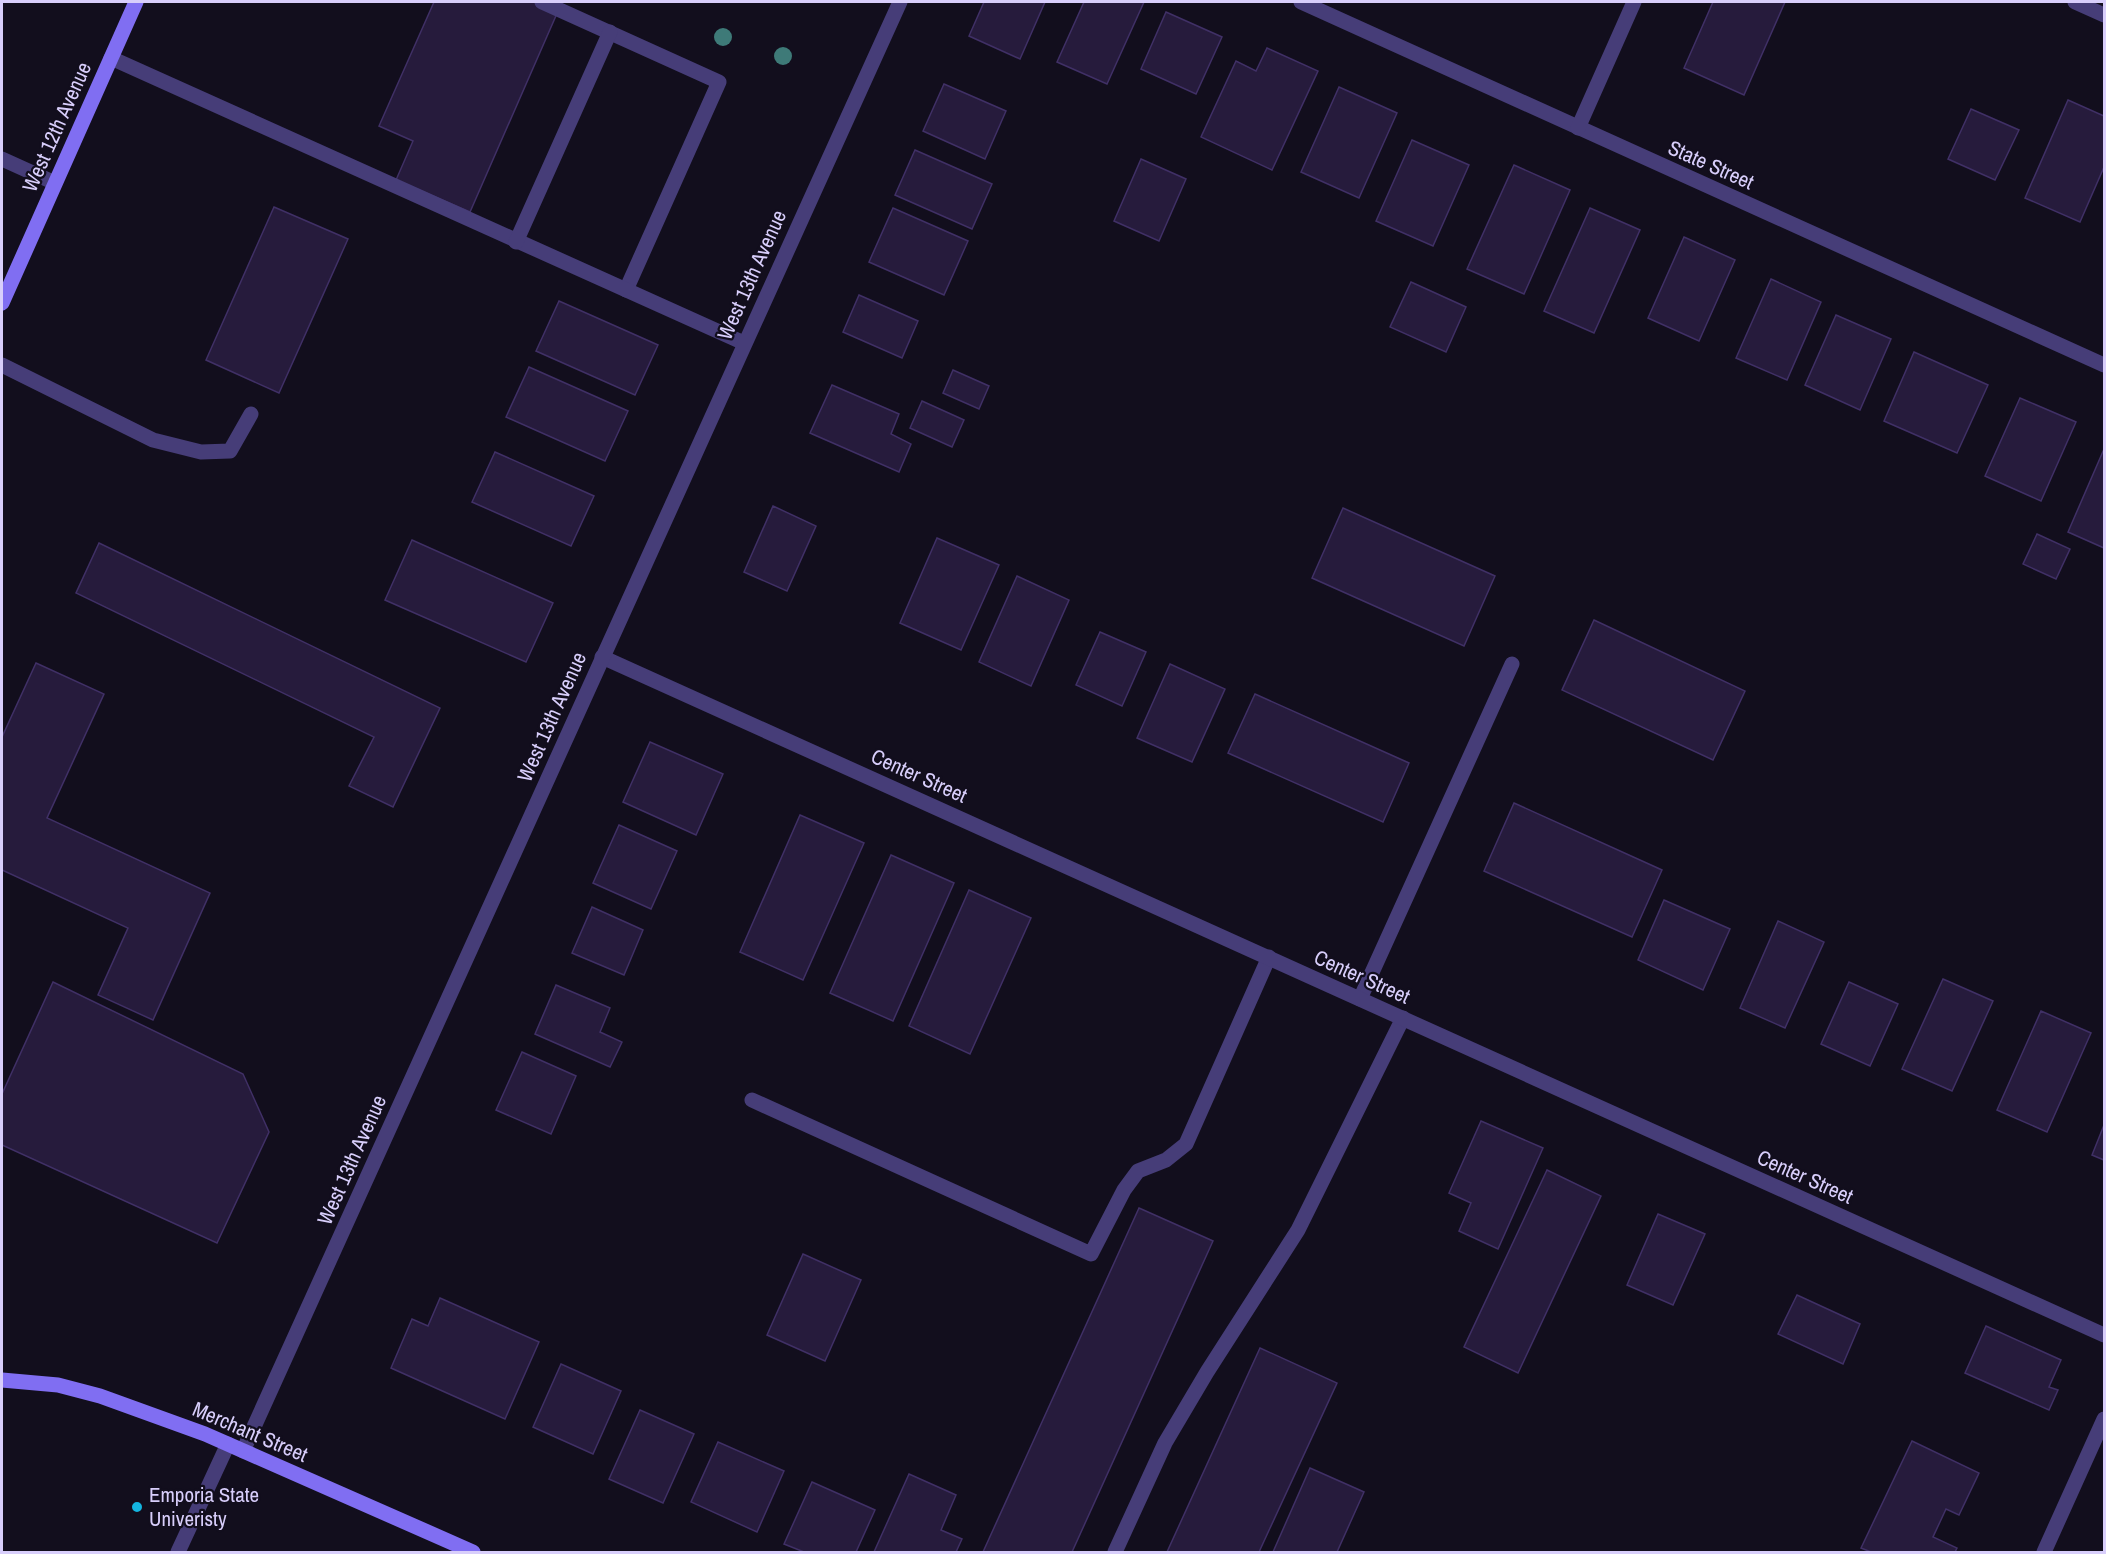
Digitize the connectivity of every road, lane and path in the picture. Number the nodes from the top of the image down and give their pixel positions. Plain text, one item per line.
1 (136, 2) edge
2 (542, 2) edge
3 (900, 2) edge
4 (1301, 2) edge
5 (1634, 2) edge
6 (2074, 2) edge
7 (2104, 15) edge
8 (610, 32) junction
9 (111, 58) junction
10 (1578, 128) junction
11 (2, 159) edge
12 (55, 183) junction
13 (516, 242) junction
14 (626, 290) junction
15 (2, 303) edge
16 (744, 343) junction
17 (2, 365) edge
18 (2104, 365) edge
19 (251, 414) dead end
20 (602, 657) junction
21 (1512, 664) dead end
22 (1269, 957) junction
23 (1360, 999) junction
24 (1403, 1018) junction
25 (752, 1100) dead end
26 (2104, 1335) edge
27 (2, 1380) edge
28 (2104, 1419) edge
29 (228, 1444) junction
30 (243, 1451) junction
31 (178, 1552) edge
32 (473, 1552) edge
33 (1115, 1552) edge
34 (2044, 1552) edge

1 - 9 main road, West 12th Avenue
2 - 8 street
3 - 16 street, West 13th Avenue
4 - 10 street, State Street
5 - 10 street
6 - 7 street
8 - 13 street
8 - 14 street
9 - 12 main road, West 12th Avenue
9 - 13 street
10 - 18 street, State Street
11 - 12 street
12 - 15 main road, West 12th Avenue
13 - 14 street
14 - 16 street
16 - 20 street, West 13th Avenue
17 - 19 street
20 - 22 street, Center Street
20 - 30 street, West 13th Avenue
21 - 23 street
22 - 23 street, Center Street
22 - 25 street
23 - 24 street, Center Street
24 - 26 street, Center Street
24 - 33 street
27 - 29 main road, Merchant Street
28 - 34 street
29 - 30 main road, Merchant Street
29 - 31 street
30 - 32 main road, Merchant Street

